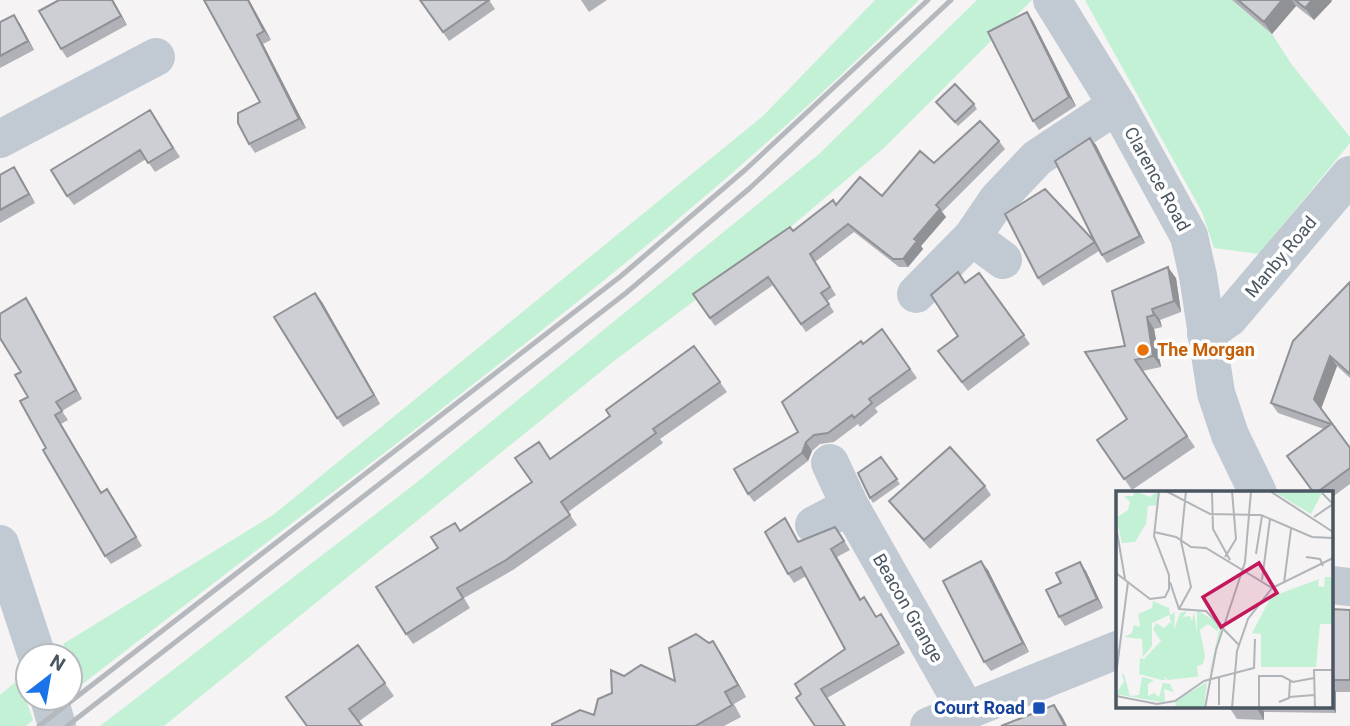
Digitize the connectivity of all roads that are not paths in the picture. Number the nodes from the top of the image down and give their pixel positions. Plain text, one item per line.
1 (1052, 0) edge
2 (156, 57) dead end
3 (1117, 106) junction
4 (0, 139) edge
5 (1350, 175) edge
6 (972, 237) junction
7 (1003, 260) dead end
8 (916, 294) dead end
9 (1206, 334) junction
10 (830, 463) dead end
11 (1257, 491) edge
12 (849, 506) junction
13 (814, 525) dead end
14 (0, 544) edge
15 (1332, 585) edge
16 (1350, 587) edge
17 (32, 642) edge
18 (1116, 650) edge
19 (967, 710) junction
20 (929, 726) edge

1 - 3 street, Clarence Road
2 - 4 street
3 - 6 street
3 - 9 street, Clarence Road
5 - 9 street, Manby Road
6 - 7 street
6 - 8 street
9 - 11 street, Clarence Road
10 - 12 street, Beacon Grange
12 - 13 street
12 - 19 street, Beacon Grange
14 - 17 street
15 - 16 street
18 - 19 street
19 - 20 street

